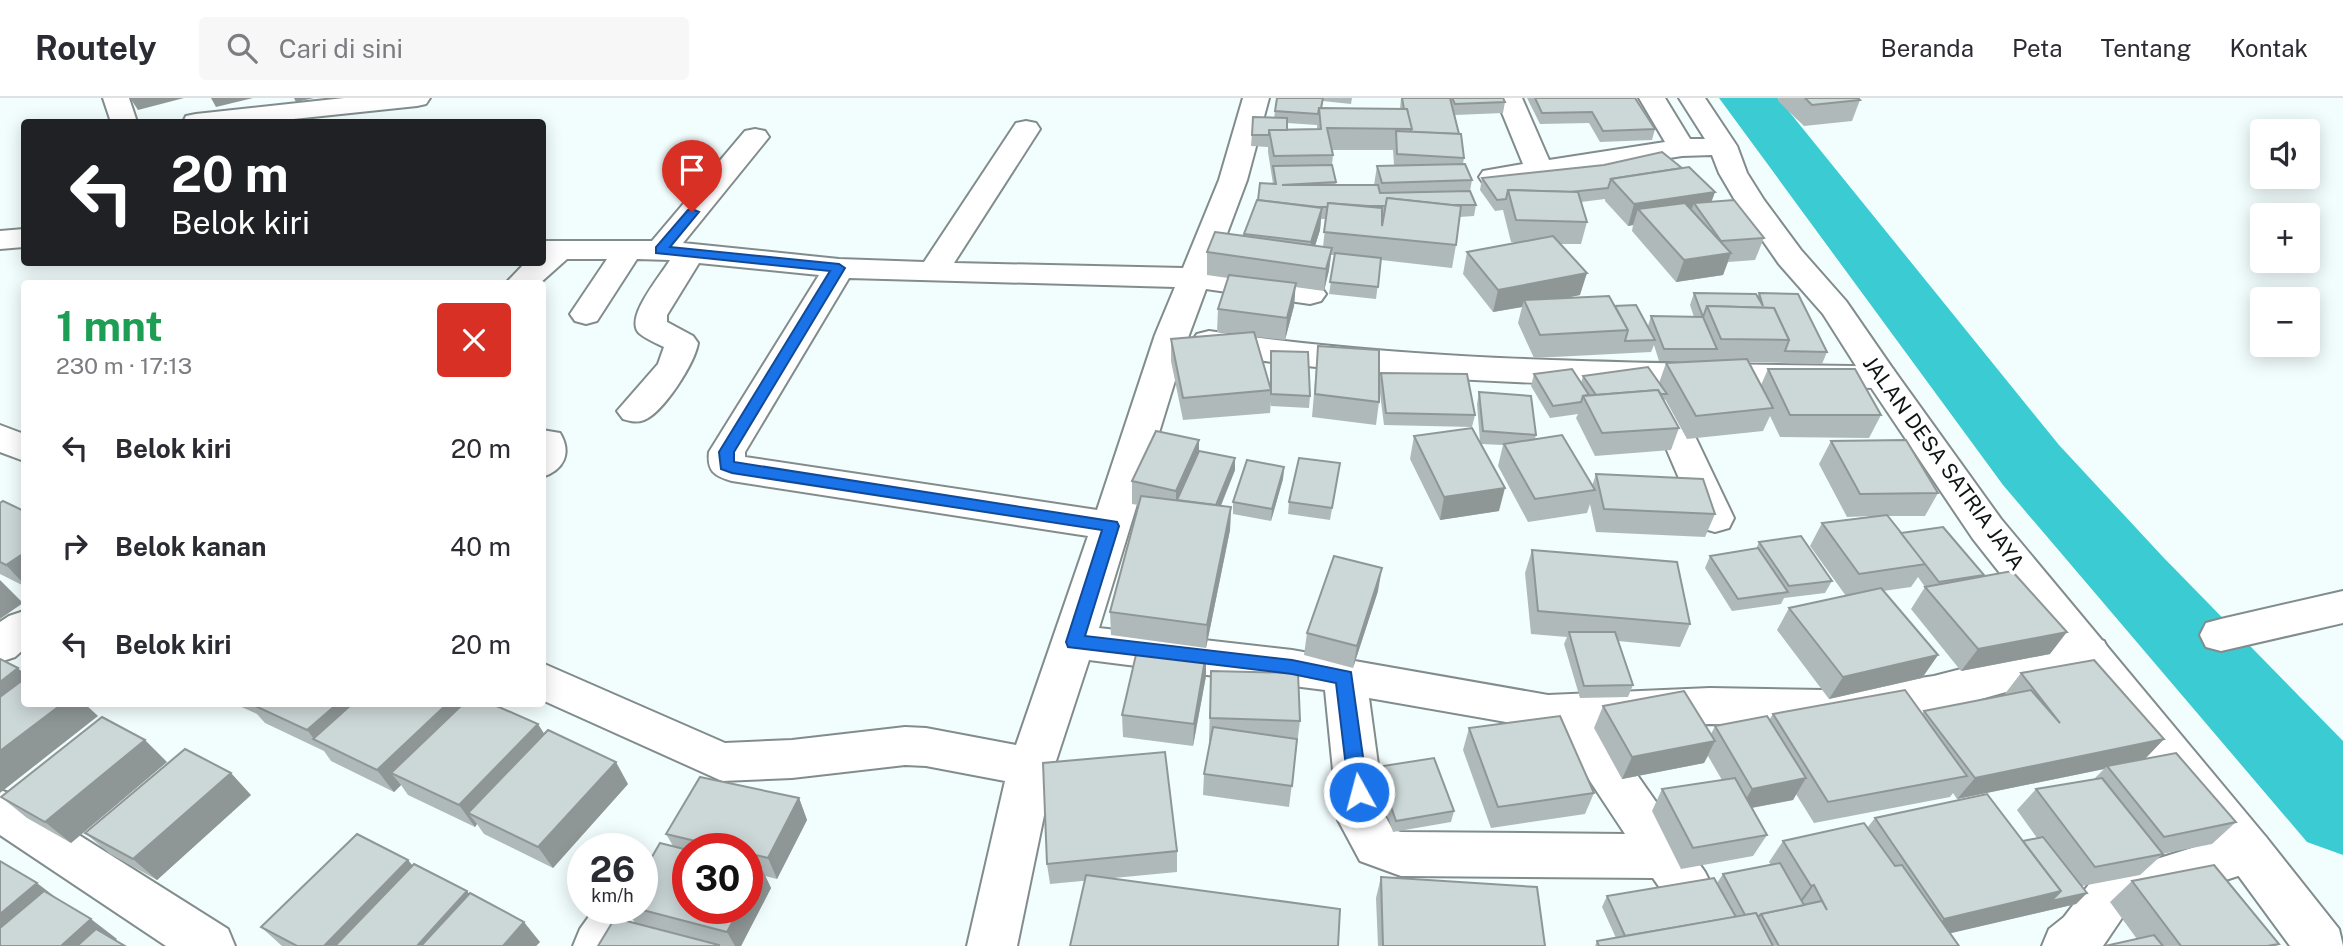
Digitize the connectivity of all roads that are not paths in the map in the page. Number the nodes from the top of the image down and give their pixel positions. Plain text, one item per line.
1 (117, 98) edge
2 (417, 98) edge
3 (1256, 98) edge
4 (1509, 98) edge
5 (1653, 98) edge
6 (1692, 98) edge
7 (288, 104) edge
8 (123, 119) edge
9 (211, 119) edge
10 (410, 119) edge
11 (1026, 129) dead end
12 (755, 137) dead end
13 (1723, 146) junction
14 (1682, 148) junction
15 (1539, 169) junction
16 (1493, 177) edge
17 (21, 238) edge
18 (0, 240) edge
19 (551, 250) edge
20 (628, 250) junction
21 (675, 251) junction
22 (536, 266) edge
23 (839, 268) junction
24 (933, 272) junction
25 (1196, 278) junction
26 (524, 280) edge
27 (1310, 294) dead end
28 (586, 314) dead end
29 (1172, 335) junction
30 (1648, 372) junction
31 (1881, 377) junction
32 (635, 411) dead end
33 (0, 437) edge
34 (546, 442) edge
35 (21, 448) edge
36 (546, 460) edge
37 (1715, 518) edge
38 (1111, 526) junction
39 (2343, 607) edge
40 (21, 629) edge
41 (2221, 635) dead end
42 (1074, 642) junction
43 (0, 645) edge
44 (2089, 653) junction
45 (1345, 677) junction
46 (546, 682) edge
47 (1569, 712) junction
48 (1031, 767) junction
49 (0, 810) edge
50 (2249, 852) junction
51 (613, 924) edge
52 (210, 946) edge
53 (598, 946) edge
54 (992, 946) edge
55 (2067, 946) edge
56 (2321, 946) edge

1 - 8 street
2 - 7 street
2 - 10 street
3 - 25 street
4 - 15 street
5 - 14 street
6 - 13 street, JALAN DESA SATRIA JAYA
7 - 9 street
11 - 24 street
12 - 21 street
13 - 14 street
13 - 31 street, JALAN DESA SATRIA JAYA
14 - 15 street
15 - 16 street
17 - 18 street
19 - 20 street
20 - 21 street
20 - 28 street
21 - 23 street
21 - 32 street
22 - 26 street
23 - 24 street
23 - 38 street
24 - 25 street
25 - 27 street
25 - 29 street
29 - 30 street
29 - 38 street
30 - 31 street
30 - 37 street
31 - 44 street, JALAN DESA SATRIA JAYA
33 - 35 street
34 - 36 street
38 - 42 street
39 - 41 street
40 - 43 street
42 - 45 street
42 - 48 street
44 - 47 street
44 - 50 street, JALAN DESA SATRIA JAYA
45 - 47 street
45 - 47 street
46 - 48 street
48 - 54 street
49 - 52 street
50 - 55 street
50 - 56 street, JALAN DESA SATRIA JAYA
51 - 53 street

